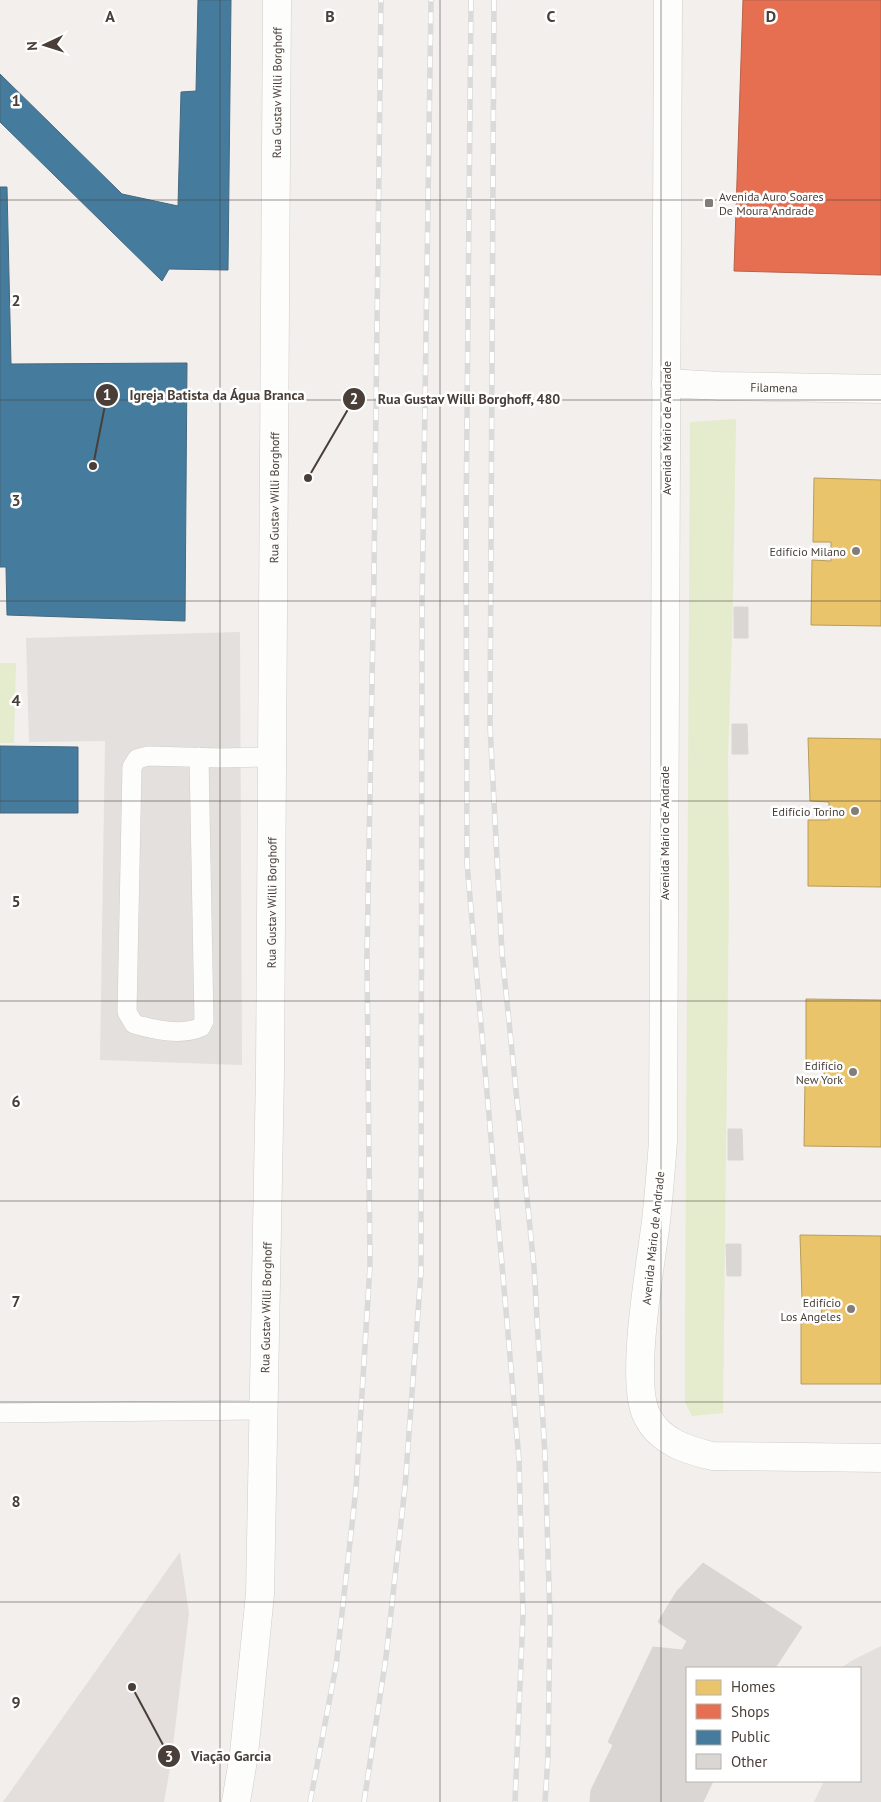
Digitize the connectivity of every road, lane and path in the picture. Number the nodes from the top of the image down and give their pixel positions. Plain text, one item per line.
1 (277, 0) edge
2 (668, 0) edge
3 (666, 383) junction
4 (881, 389) edge
5 (271, 756) junction
6 (199, 757) junction
7 (264, 1410) junction
8 (0, 1413) edge
9 (881, 1458) edge
10 (236, 1802) edge

1 - 5 street, Rua Gustav Willi Borghoff
2 - 3 street, Avenida Mário de Andrade
3 - 4 street, Filamena
3 - 9 street, Avenida Mário de Andrade
5 - 6 lane
5 - 7 street, Rua Gustav Willi Borghoff
6 - 6 lane
7 - 8 lane
7 - 10 street, Rua Gustav Willi Borghoff

